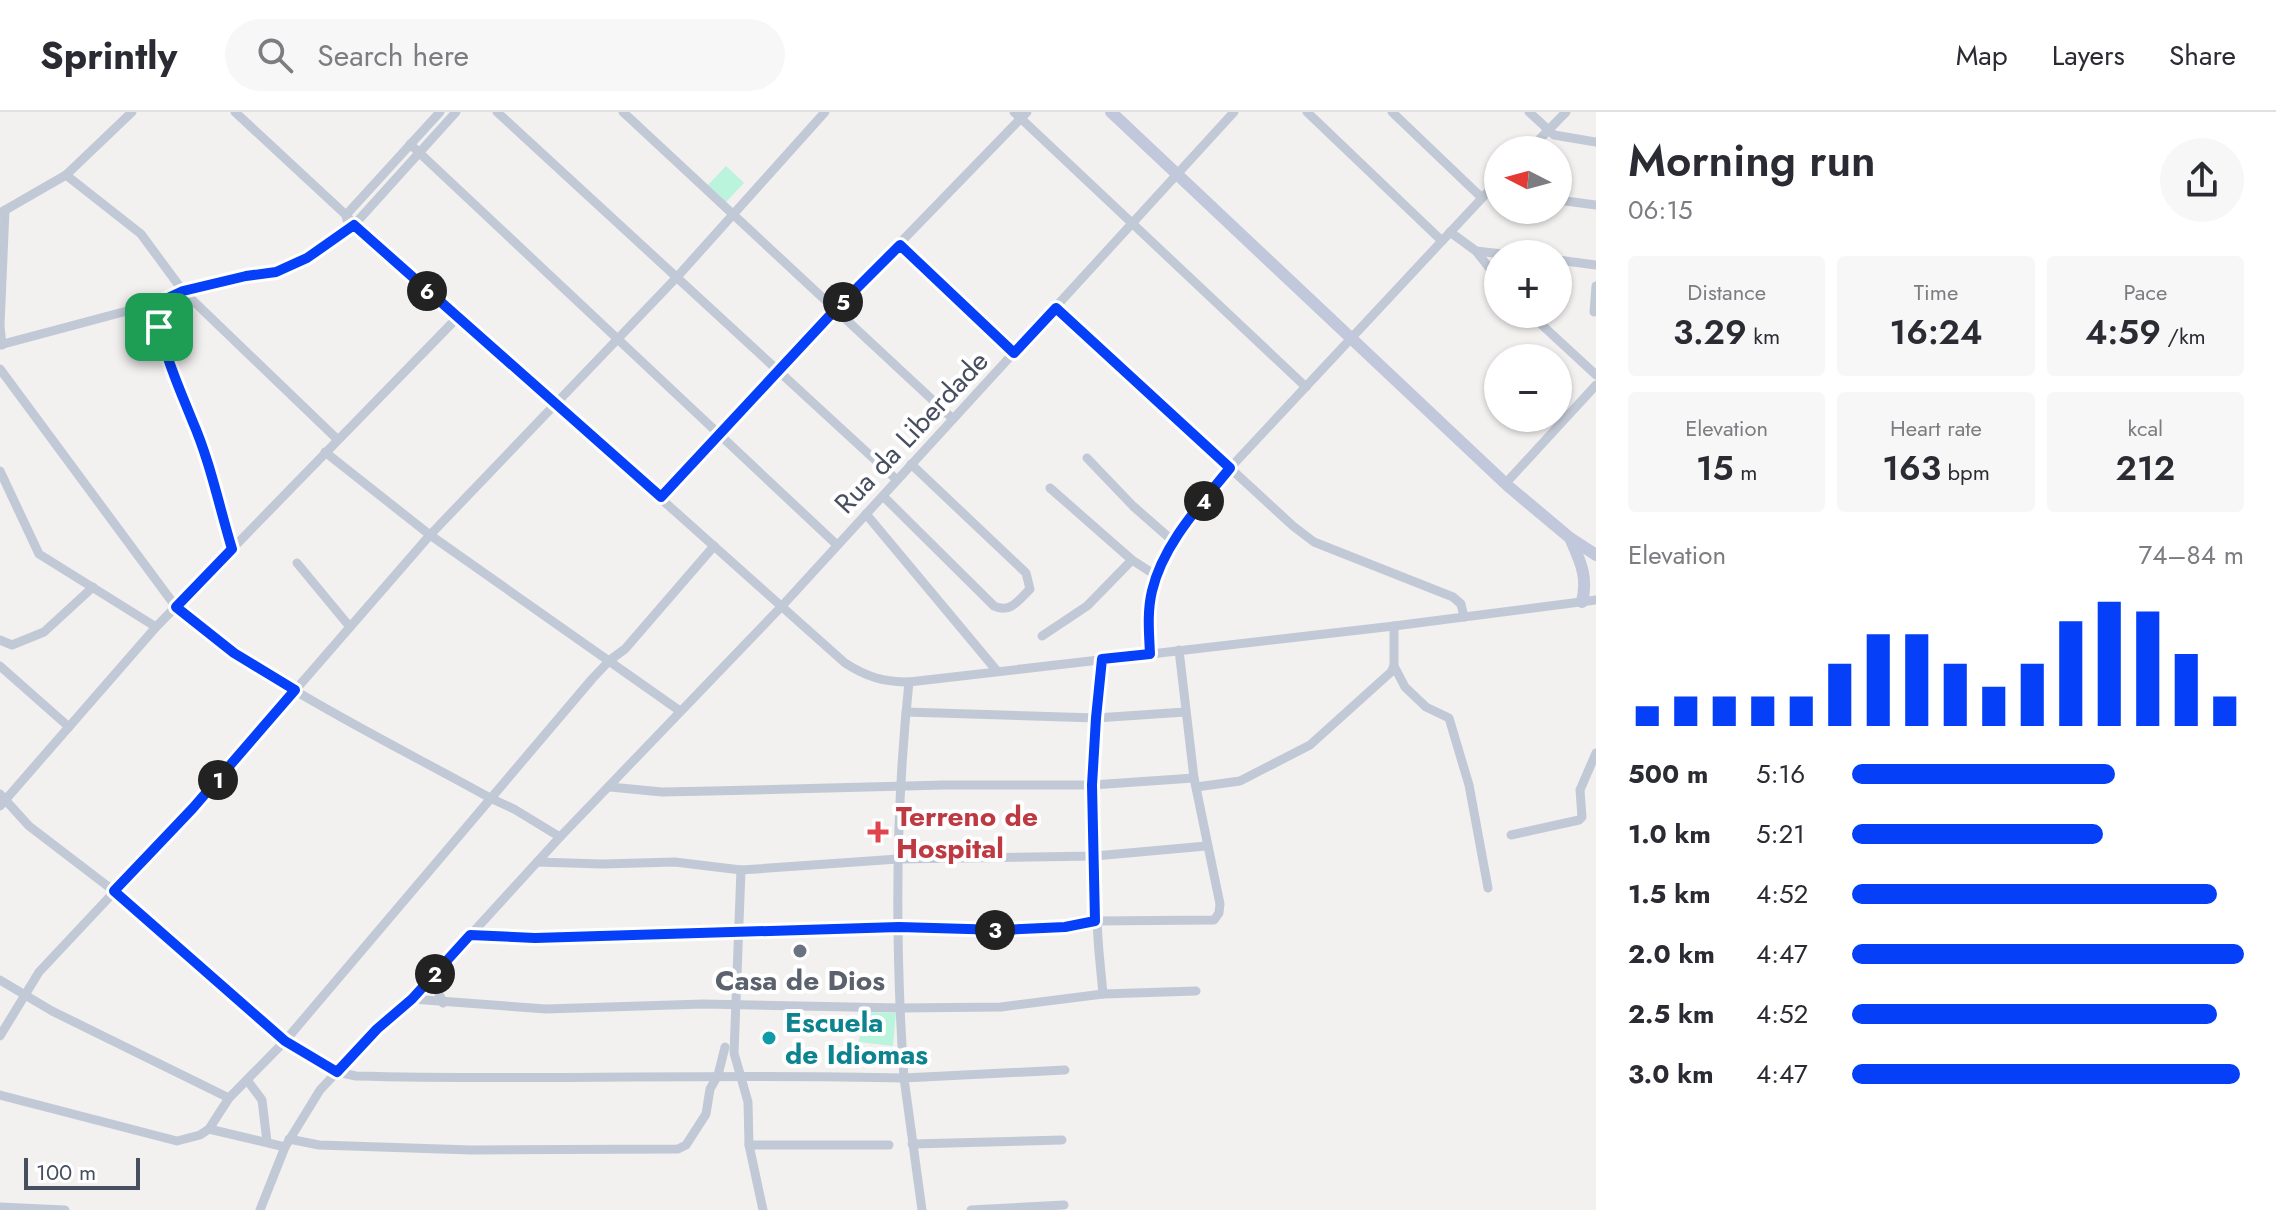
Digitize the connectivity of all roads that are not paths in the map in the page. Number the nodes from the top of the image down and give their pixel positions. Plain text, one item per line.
1 (132, 112) edge
2 (235, 112) edge
3 (440, 112) edge
4 (456, 112) edge
5 (497, 112) edge
6 (623, 112) edge
7 (640, 112) edge
8 (825, 112) edge
9 (1111, 112) edge
10 (1234, 112) edge
11 (1307, 112) edge
12 (1392, 112) edge
13 (1529, 112) edge
14 (1566, 112) edge
15 (1020, 114) edge
16 (632, 121) junction
17 (1549, 130) junction
18 (1543, 136) edge
19 (1596, 142) edge
20 (410, 144) junction
21 (420, 152) junction
22 (66, 175) junction
23 (1177, 176) junction
24 (1482, 198) joint
25 (1572, 202) edge
26 (1596, 205) edge
27 (2, 212) edge
28 (346, 215) junction
29 (732, 215) junction
30 (1133, 224) junction
31 (351, 226) junction
32 (1450, 232) junction
33 (1442, 241) junction
34 (900, 245) junction
35 (1476, 251) junction
36 (1484, 252) edge
37 (1484, 261) edge
38 (1572, 262) edge
39 (1596, 265) edge
40 (677, 277) junction
41 (1596, 286) edge
42 (183, 291) junction
43 (157, 303) junction
44 (1056, 308) junction
45 (834, 311) junction
46 (1594, 312) dead end
47 (457, 318) junction
48 (1545, 328) edge
49 (1351, 337) junction
50 (618, 340) junction
51 (1, 345) edge
52 (1014, 353) junction
53 (0, 369) edge
54 (779, 372) junction
55 (1596, 375) edge
56 (1596, 385) edge
57 (1306, 387) junction
58 (556, 405) junction
59 (953, 419) junction
60 (720, 435) junction
61 (337, 439) junction
62 (325, 452) junction
63 (1087, 458) dead end
64 (911, 464) junction
65 (1230, 468) junction
66 (0, 471) edge
67 (897, 480) junction
68 (1505, 484) junction
69 (1050, 488) dead end
70 (883, 496) junction
71 (661, 497) junction
72 (866, 514) junction
73 (430, 535) junction
74 (1570, 538) junction
75 (1174, 542) junction
76 (837, 545) junction
77 (714, 546) junction
78 (232, 549) junction
79 (1596, 555) edge
80 (1132, 560) junction
81 (297, 563) dead end
82 (1157, 576) junction
83 (93, 587) junction
84 (1596, 600) edge
85 (1582, 602) junction
86 (782, 606) junction
87 (176, 607) junction
88 (1464, 617) junction
89 (1394, 626) junction
90 (156, 627) junction
91 (350, 627) junction
92 (1042, 636) dead end
93 (0, 640) edge
94 (1179, 650) junction
95 (1150, 654) junction
96 (1102, 659) junction
97 (610, 660) junction
98 (0, 666) edge
99 (1394, 666) junction
100 (997, 671) junction
101 (909, 682) junction
102 (295, 690) junction
103 (680, 711) junction
104 (906, 712) junction
105 (1185, 712) junction
106 (1096, 718) junction
107 (69, 727) junction
108 (1596, 753) edge
109 (1195, 782) junction
110 (1092, 785) junction
111 (610, 787) junction
112 (900, 787) junction
113 (490, 798) junction
114 (2, 800) edge
115 (1511, 835) dead end
116 (560, 837) junction
117 (1206, 846) junction
118 (1095, 856) junction
119 (898, 859) junction
120 (537, 862) junction
121 (741, 870) junction
122 (1488, 888) dead end
123 (114, 891) junction
124 (1095, 921) junction
125 (899, 927) junction
126 (738, 930) junction
127 (470, 935) junction
128 (432, 977) junction
129 (0, 980) edge
130 (1196, 991) dead end
131 (26, 993) junction
132 (1103, 994) junction
133 (412, 999) junction
134 (443, 1003) junction
135 (735, 1004) junction
136 (900, 1008) junction
137 (0, 1036) edge
138 (285, 1041) junction
139 (725, 1047) dead end
140 (1065, 1070) dead end
141 (337, 1072) junction
142 (718, 1075) junction
143 (742, 1075) junction
144 (904, 1078) junction
145 (247, 1080) junction
146 (0, 1095) edge
147 (229, 1098) junction
148 (209, 1129) junction
149 (1062, 1140) dead end
150 (267, 1142) junction
151 (287, 1143) junction
152 (912, 1144) junction
153 (749, 1145) junction
154 (889, 1145) dead end
155 (1064, 1205) dead end
156 (0, 1207) edge
157 (65, 1210) edge
158 (260, 1210) edge
159 (763, 1210) edge
160 (922, 1210) edge
161 (971, 1210) edge

1 - 22 street
2 - 28 street
3 - 20 street
4 - 21 street
5 - 40 street
6 - 16 street
7 - 16 street
8 - 29 street
9 - 23 main road
10 - 23 street, Rua da Liberdade
11 - 33 street
12 - 24 street
13 - 17 street
14 - 17 street
15 - 30 street
15 - 34 street
16 - 29 street
17 - 18 street
17 - 19 street
20 - 21 street
20 - 28 street
21 - 31 street
21 - 50 street
22 - 27 street
22 - 42 street
23 - 30 street, Rua da Liberdade
23 - 49 main road
24 - 32 street
25 - 26 street
27 - 51 street
28 - 31 street
29 - 40 street
29 - 45 street
30 - 44 street, Rua da Liberdade
30 - 57 street
31 - 42 street
31 - 47 street
32 - 33 street
32 - 35 street
33 - 49 street
34 - 45 street
34 - 52 street
35 - 36 street
35 - 37 street
38 - 39 street
40 - 50 street
40 - 54 street
41 - 46 street
42 - 43 street
42 - 61 street
43 - 51 street
43 - 78 street
44 - 52 street, Rua da Liberdade
44 - 65 street
45 - 54 street
45 - 59 street
47 - 58 street
47 - 61 street
48 - 55 street
49 - 57 street
49 - 68 main road
50 - 58 street
50 - 60 street
52 - 59 street, Rua da Liberdade
53 - 87 street
54 - 60 street
54 - 67 street
56 - 68 street
57 - 65 street
58 - 71 street
58 - 73 street
59 - 64 street, Rua da Liberdade
60 - 71 street
60 - 76 street
61 - 62 street
62 - 73 street
62 - 78 street
63 - 75 street
64 - 67 street, Rua da Liberdade
64 - 70 street
65 - 75 street
65 - 88 street
66 - 83 street
67 - 70 street, Rua da Liberdade
68 - 74 main road
69 - 80 street
70 - 72 street, Rua da Liberdade
71 - 77 street
72 - 76 street, Rua da Liberdade
72 - 100 street
73 - 91 street
73 - 97 street
74 - 79 main road
74 - 85 main road
75 - 82 street
76 - 86 street, Rua da Liberdade
77 - 86 street
77 - 97 street
78 - 87 street
80 - 82 street
80 - 92 street
81 - 91 street
82 - 95 street
83 - 90 street
83 - 93 street
84 - 85 street
85 - 88 street
86 - 101 street
86 - 103 street, Rua da Liberdade
87 - 90 street
87 - 102 street
88 - 89 street
89 - 94 street
89 - 99 street
90 - 107 street
91 - 102 street
94 - 95 street
94 - 105 street
95 - 96 street
96 - 100 street
96 - 106 street
97 - 103 street
97 - 113 street
98 - 107 street
99 - 109 street
99 - 122 street
100 - 101 street
101 - 104 street
102 - 113 street
102 - 123 street
103 - 111 street, Rua da Liberdade
104 - 106 street
104 - 112 street
105 - 106 street
105 - 109 street
106 - 110 street
107 - 114 street
108 - 115 street
109 - 110 street
109 - 117 street
110 - 112 street
110 - 118 street
111 - 112 street
111 - 116 street, Rua da Liberdade
112 - 119 street
113 - 116 street
113 - 138 street
114 - 123 street
116 - 120 street, Rua da Liberdade
117 - 118 street
117 - 124 street
118 - 119 street
118 - 124 street
119 - 121 street
119 - 125 street
120 - 121 street
120 - 127 street, Rua da Liberdade
121 - 126 street
123 - 131 street
123 - 138 street
124 - 125 street
124 - 132 street
125 - 126 street
125 - 136 street
126 - 127 street
126 - 135 street
127 - 128 street, Rua da Liberdade
128 - 133 street, Rua da Liberdade
128 - 134 street
129 - 131 street
130 - 132 street
131 - 137 street
131 - 147 street
132 - 136 street
133 - 134 street
133 - 141 street, Rua da Liberdade
134 - 135 street
135 - 136 street
135 - 143 street
136 - 144 street
138 - 141 street
138 - 145 street
139 - 142 street
140 - 144 street
141 - 142 street
141 - 151 street, Rua da Liberdade
142 - 143 street
142 - 151 street
143 - 144 street
143 - 153 street
144 - 152 street
145 - 147 street
145 - 150 street
146 - 148 street
147 - 148 street
148 - 150 street
149 - 152 street
150 - 151 street
151 - 158 street, Rua da Liberdade
152 - 160 street
153 - 154 street
153 - 159 street
155 - 161 street
156 - 157 street

